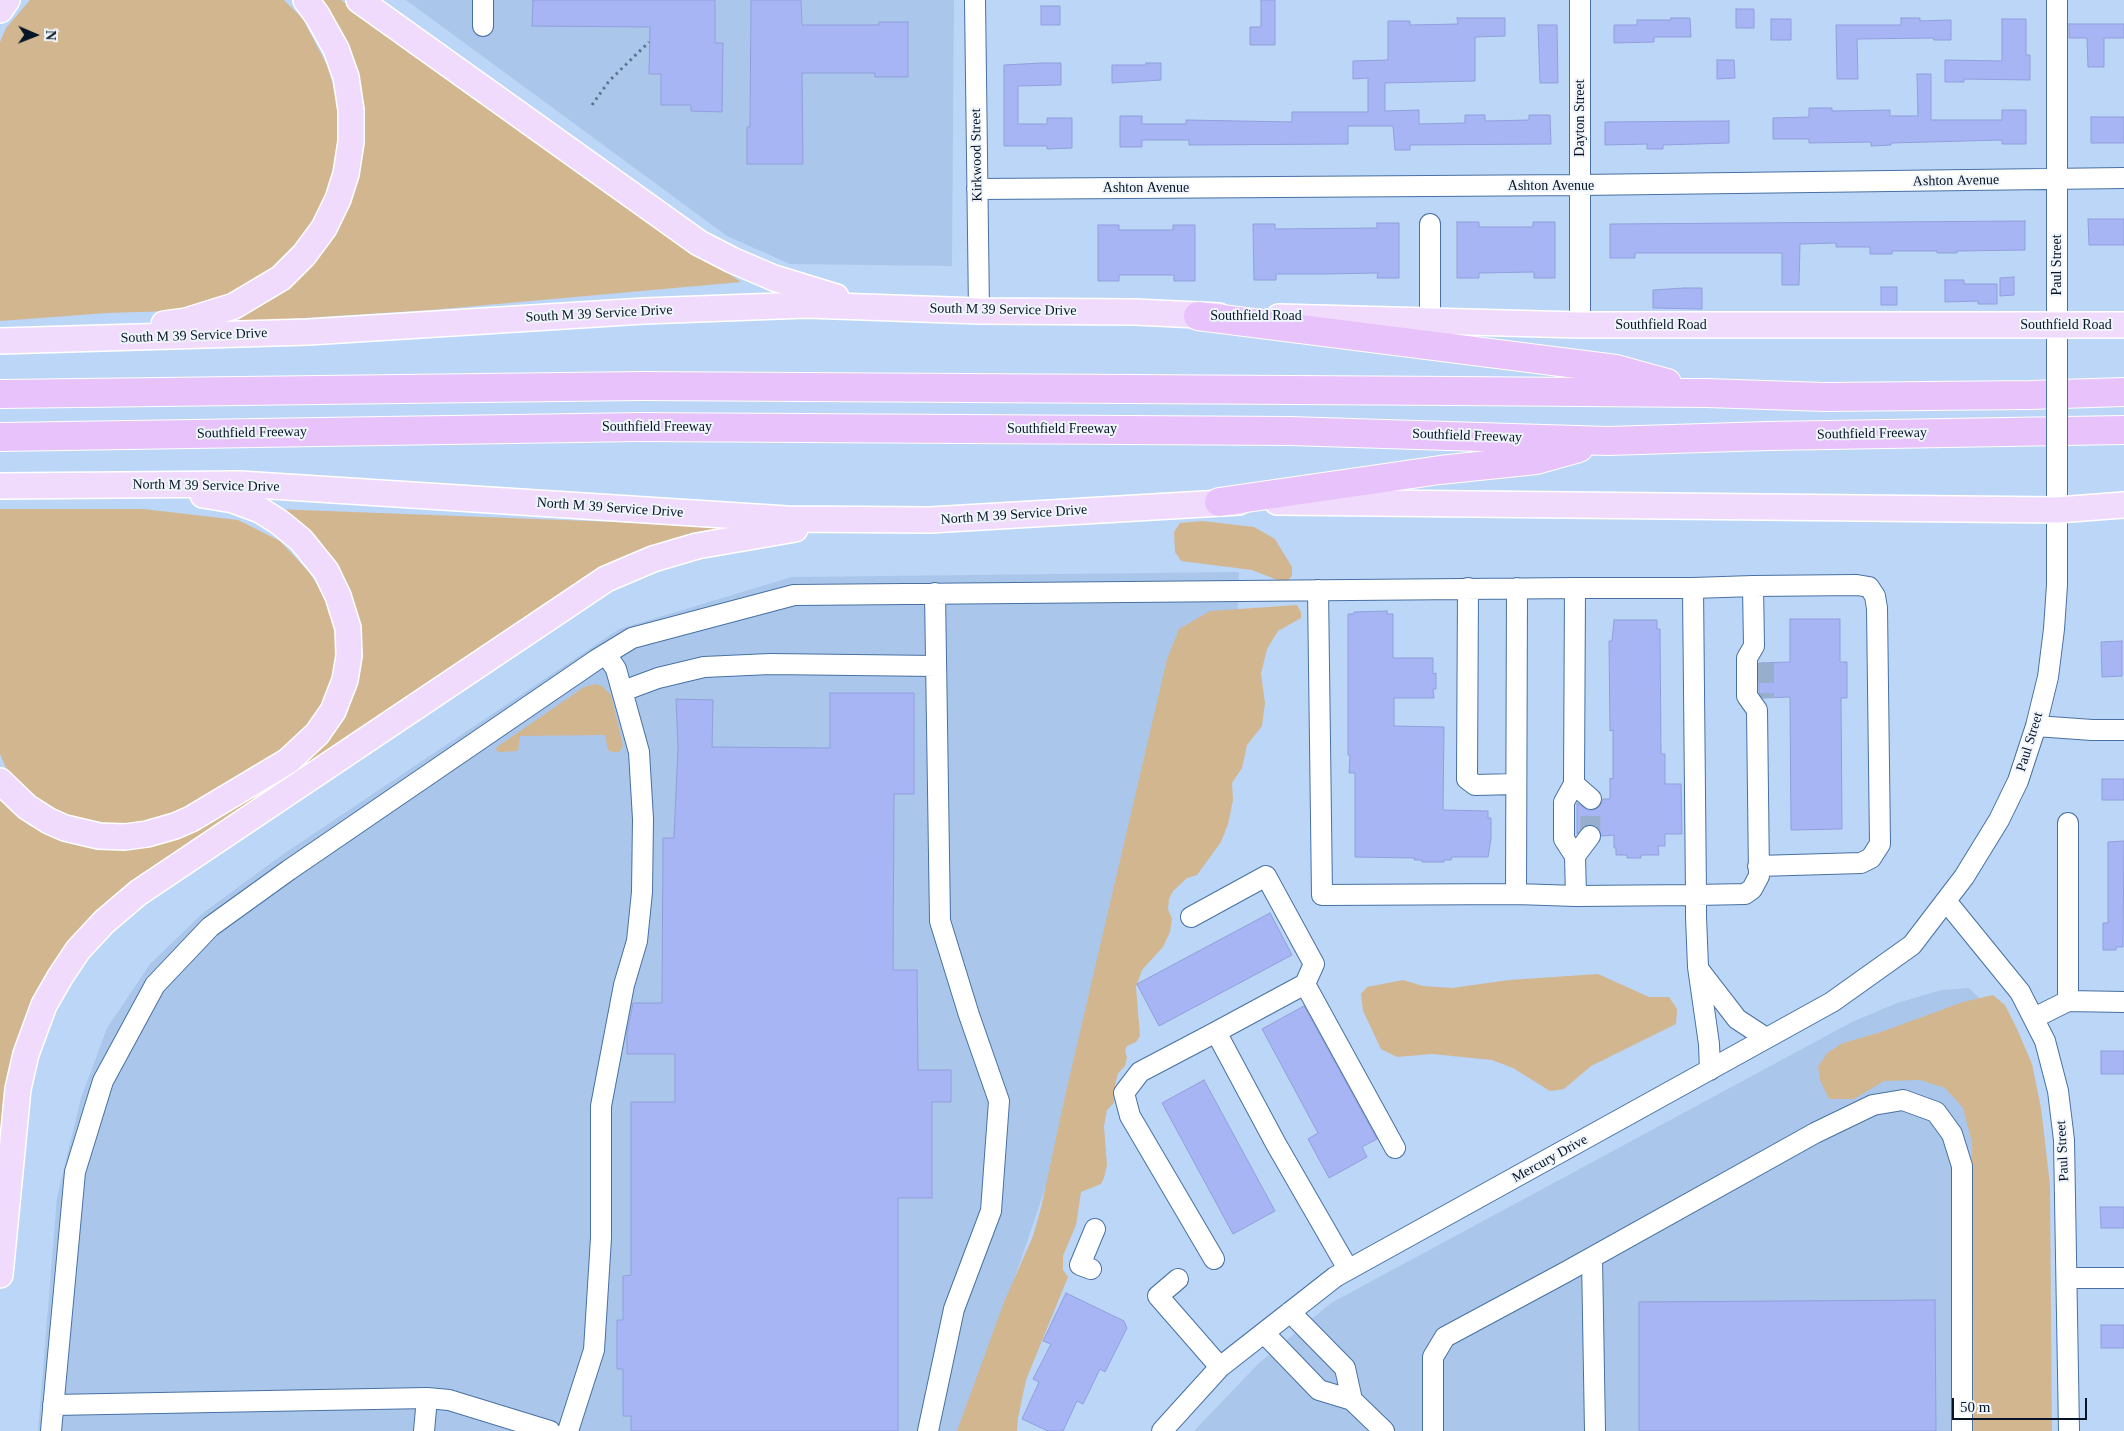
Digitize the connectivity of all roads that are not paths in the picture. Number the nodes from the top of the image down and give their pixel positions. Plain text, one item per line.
1 (7, 0) edge
2 (306, 0) edge
3 (359, 0) edge
4 (483, 0) edge
5 (975, 0) edge
6 (1580, 0) edge
7 (2057, 0) edge
8 (0, 10) edge
9 (483, 26) dead end
10 (2124, 178) edge
11 (2057, 179) junction
12 (1580, 186) junction
13 (977, 189) junction
14 (1430, 224) dead end
15 (885, 307) junction
16 (979, 311) junction
17 (1198, 316) junction
18 (1430, 320) junction
19 (1580, 325) junction
20 (2124, 325) edge
21 (2057, 336) junction
22 (32, 340) junction
23 (0, 341) edge
24 (2124, 392) edge
25 (1707, 393) junction
26 (0, 394) edge
27 (2124, 430) edge
28 (0, 437) edge
29 (1608, 440) junction
30 (0, 486) edge
31 (148, 486) junction
32 (1220, 502) junction
33 (2124, 505) edge
34 (2057, 510) junction
35 (930, 520) junction
36 (1753, 586) junction
37 (1468, 588) junction
38 (1518, 588) junction
39 (1575, 588) junction
40 (1693, 588) junction
41 (1318, 590) junction
42 (935, 593) junction
43 (606, 654) junction
44 (936, 666) junction
45 (623, 692) junction
46 (2036, 726) junction
47 (2124, 730) edge
48 (0, 781) edge
49 (1516, 784) junction
50 (1574, 784) junction
51 (1591, 799) dead end
52 (2068, 823) dead end
53 (1590, 836) tunnel mouth
54 (1575, 856) junction
55 (1758, 866) junction
56 (1516, 894) junction
57 (1576, 896) junction
58 (1696, 896) junction
59 (1946, 901) junction
60 (1191, 916) dead end
61 (1698, 968) junction
62 (1305, 984) junction
63 (2068, 1001) junction
64 (2124, 1002) edge
65 (2034, 1018) junction
66 (1216, 1032) junction
67 (1766, 1038) junction
68 (1710, 1070) junction
69 (1395, 1148) dead end
70 (1095, 1229) dead end
71 (1592, 1258) junction
72 (1214, 1259) dead end
73 (1091, 1269) dead end
74 (1348, 1270) junction
75 (0, 1275) edge
76 (1178, 1278) dead end
77 (2067, 1278) junction
78 (2124, 1278) edge
79 (1290, 1312) junction
80 (1264, 1333) junction
81 (1220, 1367) junction
82 (427, 1398) junction
83 (1352, 1400) junction
84 (53, 1405) junction
85 (51, 1431) edge
86 (424, 1431) edge
87 (550, 1431) edge
88 (568, 1431) edge
89 (928, 1431) edge
90 (1162, 1431) edge
91 (1384, 1431) edge
92 (1433, 1431) edge
93 (1595, 1431) edge
94 (1962, 1431) edge
95 (2069, 1431) edge

1 - 8 main road
2 - 22 main road
3 - 15 main road
4 - 9 street
5 - 13 street, Kirkwood Street
6 - 12 street, Dayton Street
7 - 11 street, Paul Street
10 - 11 street, Ashton Avenue
11 - 12 street, Ashton Avenue
11 - 21 street, Paul Street
12 - 13 street, Ashton Avenue
12 - 19 street, Dayton Street
13 - 16 street, Kirkwood Street
14 - 18 street
15 - 16 main road, South M 39 Service Drive
15 - 22 main road, South M 39 Service Drive
16 - 17 main road, South M 39 Service Drive
17 - 18 main road, Southfield Road
17 - 25 highway
18 - 19 main road, Southfield Road
19 - 21 main road, Southfield Road
20 - 21 main road, Southfield Road
21 - 34 street, Paul Street, bridge
22 - 23 main road, South M 39 Service Drive
24 - 25 highway
25 - 26 highway
27 - 29 highway, Southfield Freeway
28 - 29 highway, Southfield Freeway
29 - 32 highway
30 - 31 main road, North M 39 Service Drive
31 - 35 main road, North M 39 Service Drive
31 - 48 main road
32 - 34 main road
32 - 35 main road, North M 39 Service Drive
33 - 34 main road
34 - 46 street, Paul Street
35 - 75 main road
36 - 40 street
36 - 55 street
36 - 55 street
37 - 38 street
37 - 41 street
37 - 49 street
38 - 39 street
38 - 49 street
39 - 40 street
39 - 50 street
40 - 58 street
41 - 42 street
41 - 56 street
42 - 43 street
42 - 44 street
43 - 45 street
43 - 84 street
44 - 45 street
44 - 89 street
45 - 88 street
46 - 47 street
46 - 59 street, Paul Street
49 - 56 street
50 - 51 street
50 - 54 street
52 - 63 street
53 - 54 street
54 - 57 street
55 - 58 street
56 - 57 street
57 - 58 street
58 - 61 street
59 - 65 street, Paul Street
59 - 67 street, Mercury Drive
60 - 62 street
61 - 67 street
61 - 68 street
62 - 66 street
62 - 69 street
63 - 64 street
63 - 65 street
65 - 77 street, Paul Street
66 - 72 street
66 - 74 street
67 - 68 street, Mercury Drive
68 - 74 street, Mercury Drive
70 - 73 street
71 - 92 street
71 - 93 street
71 - 94 street
74 - 79 street, Mercury Drive
76 - 81 street
77 - 78 street
77 - 95 street, Paul Street
79 - 80 street, Mercury Drive
79 - 83 street
80 - 81 street, Mercury Drive
80 - 83 street
81 - 90 street, Mercury Drive
82 - 84 street
82 - 86 street
82 - 87 street
83 - 91 street
84 - 85 street

